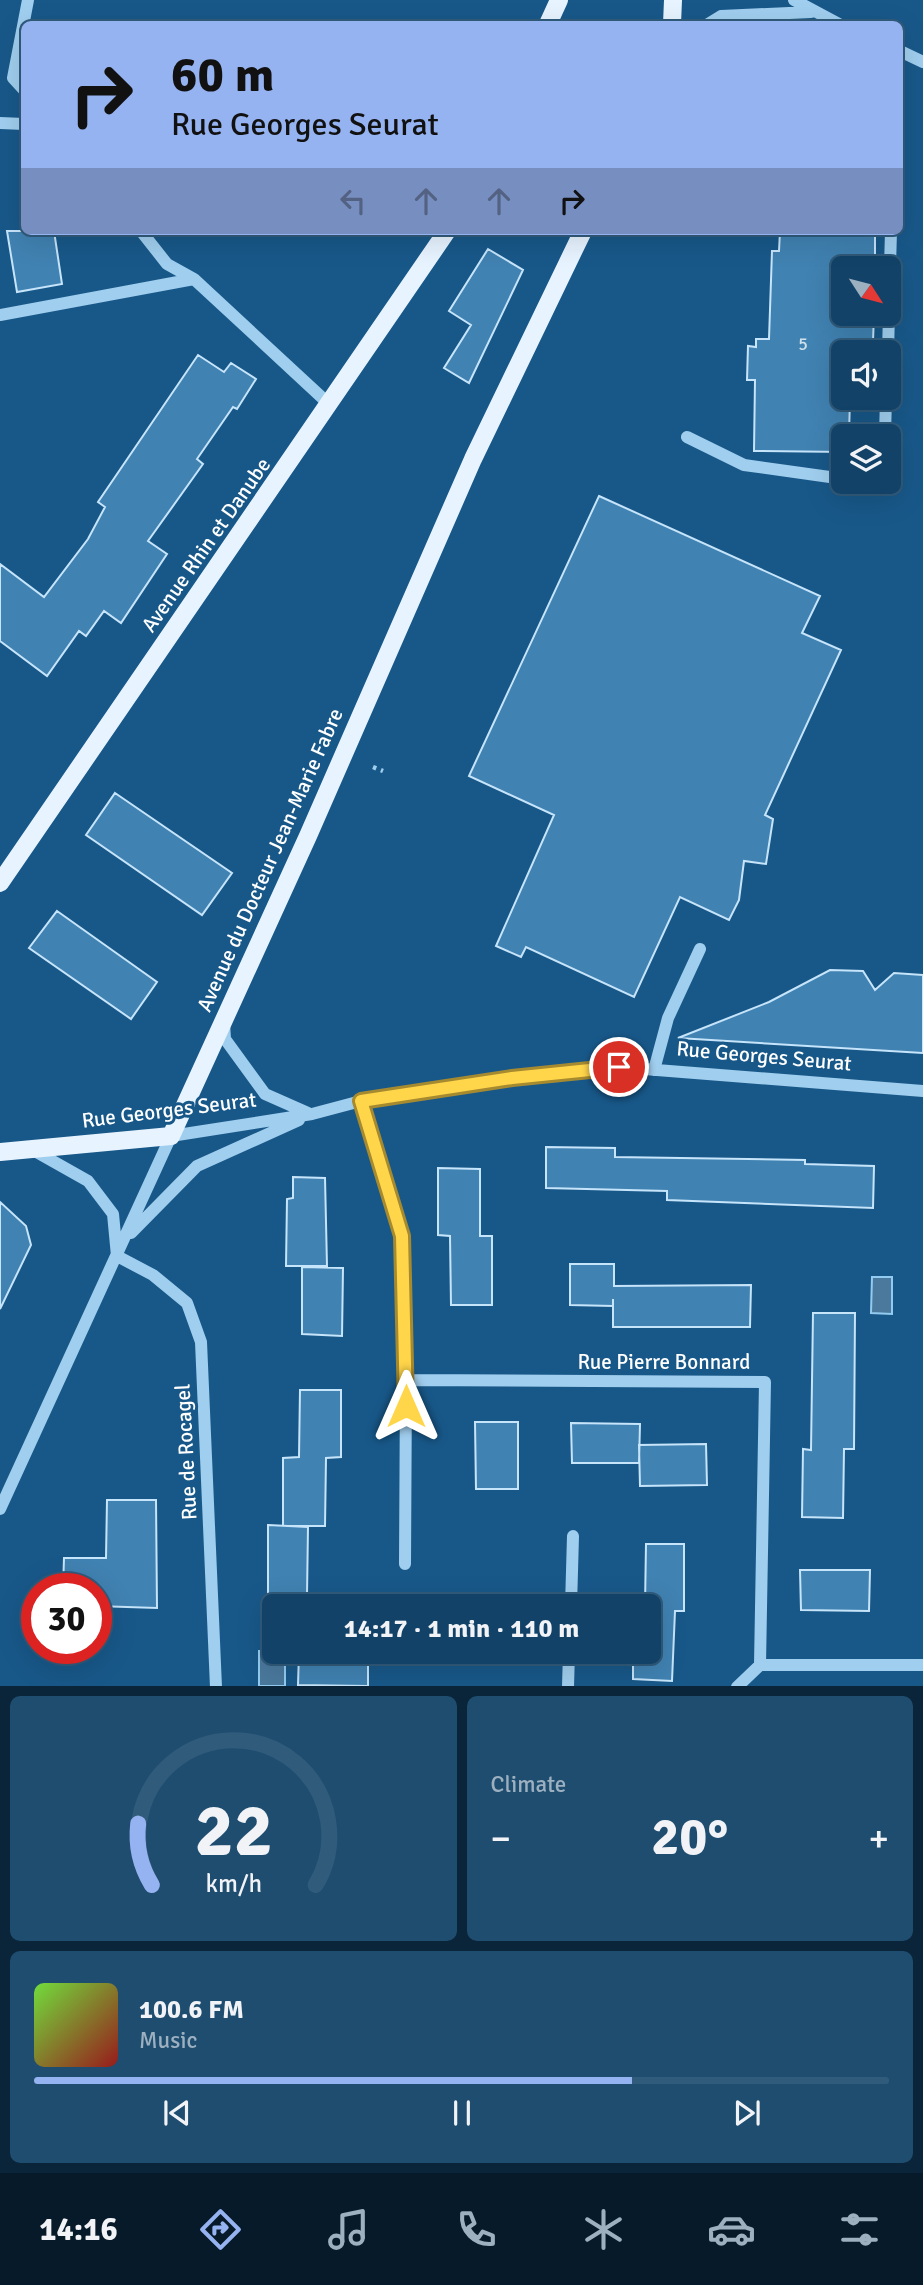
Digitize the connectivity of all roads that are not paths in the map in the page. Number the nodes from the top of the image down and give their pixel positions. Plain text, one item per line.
1 (28, 0) edge
2 (559, 0) edge
3 (673, 0) edge
4 (794, 0) edge
5 (811, 12) junction
6 (24, 21) edge
7 (549, 21) edge
8 (672, 21) edge
9 (713, 21) edge
10 (832, 21) edge
11 (21, 36) edge
12 (903, 52) edge
13 (923, 62) edge
14 (21, 87) edge
15 (0, 123) edge
16 (21, 124) edge
17 (144, 235) edge
18 (444, 235) edge
19 (581, 235) edge
20 (891, 235) edge
21 (890, 256) edge
22 (194, 279) junction
23 (0, 315) edge
24 (330, 405) junction
25 (687, 437) dead end
26 (831, 477) edge
27 (0, 883) edge
28 (700, 949) dead end
29 (223, 1017) junction
30 (654, 1070) junction
31 (923, 1091) edge
32 (361, 1101) junction
33 (312, 1114) junction
34 (171, 1136) junction
35 (33, 1150) junction
36 (0, 1152) edge
37 (126, 1237) junction
38 (117, 1256) junction
39 (406, 1380) junction
40 (0, 1509) edge
41 (573, 1536) dead end
42 (405, 1564) dead end
43 (571, 1594) edge
44 (569, 1664) edge
45 (760, 1665) junction
46 (923, 1665) edge
47 (216, 1686) edge
48 (568, 1686) edge
49 (737, 1686) edge

1 - 6 street
2 - 7 main road
3 - 8 main road
4 - 5 street
5 - 9 street
5 - 10 street
11 - 14 street
12 - 13 street
15 - 16 street
17 - 22 street
18 - 24 main road, Avenue Rhin et Danube
19 - 29 main road, Avenue du Docteur Jean-Marie Fabre
20 - 21 street
22 - 23 street
22 - 24 street
24 - 27 main road, Avenue Rhin et Danube
25 - 26 street
28 - 30 street
29 - 33 street, Rue Georges Seurat
29 - 34 main road, Avenue du Docteur Jean-Marie Fabre
30 - 31 street, Rue Georges Seurat
30 - 32 street, Rue Georges Seurat
32 - 33 street, Rue Georges Seurat
32 - 39 street
33 - 34 street, Rue Georges Seurat
33 - 37 street, Rue Georges Seurat
34 - 35 main road, Rue Georges Seurat
34 - 37 street, Avenue du Docteur Jean-Marie Fabre
35 - 36 main road, Rue Georges Seurat
35 - 38 street
37 - 38 street, Avenue du Docteur Jean-Marie Fabre
38 - 40 street, Avenue du Docteur Jean-Marie Fabre
38 - 47 street, Rue de Rocagel
39 - 42 street
39 - 45 street, Rue Pierre Bonnard
41 - 43 street
44 - 48 street
45 - 46 street
45 - 49 street

